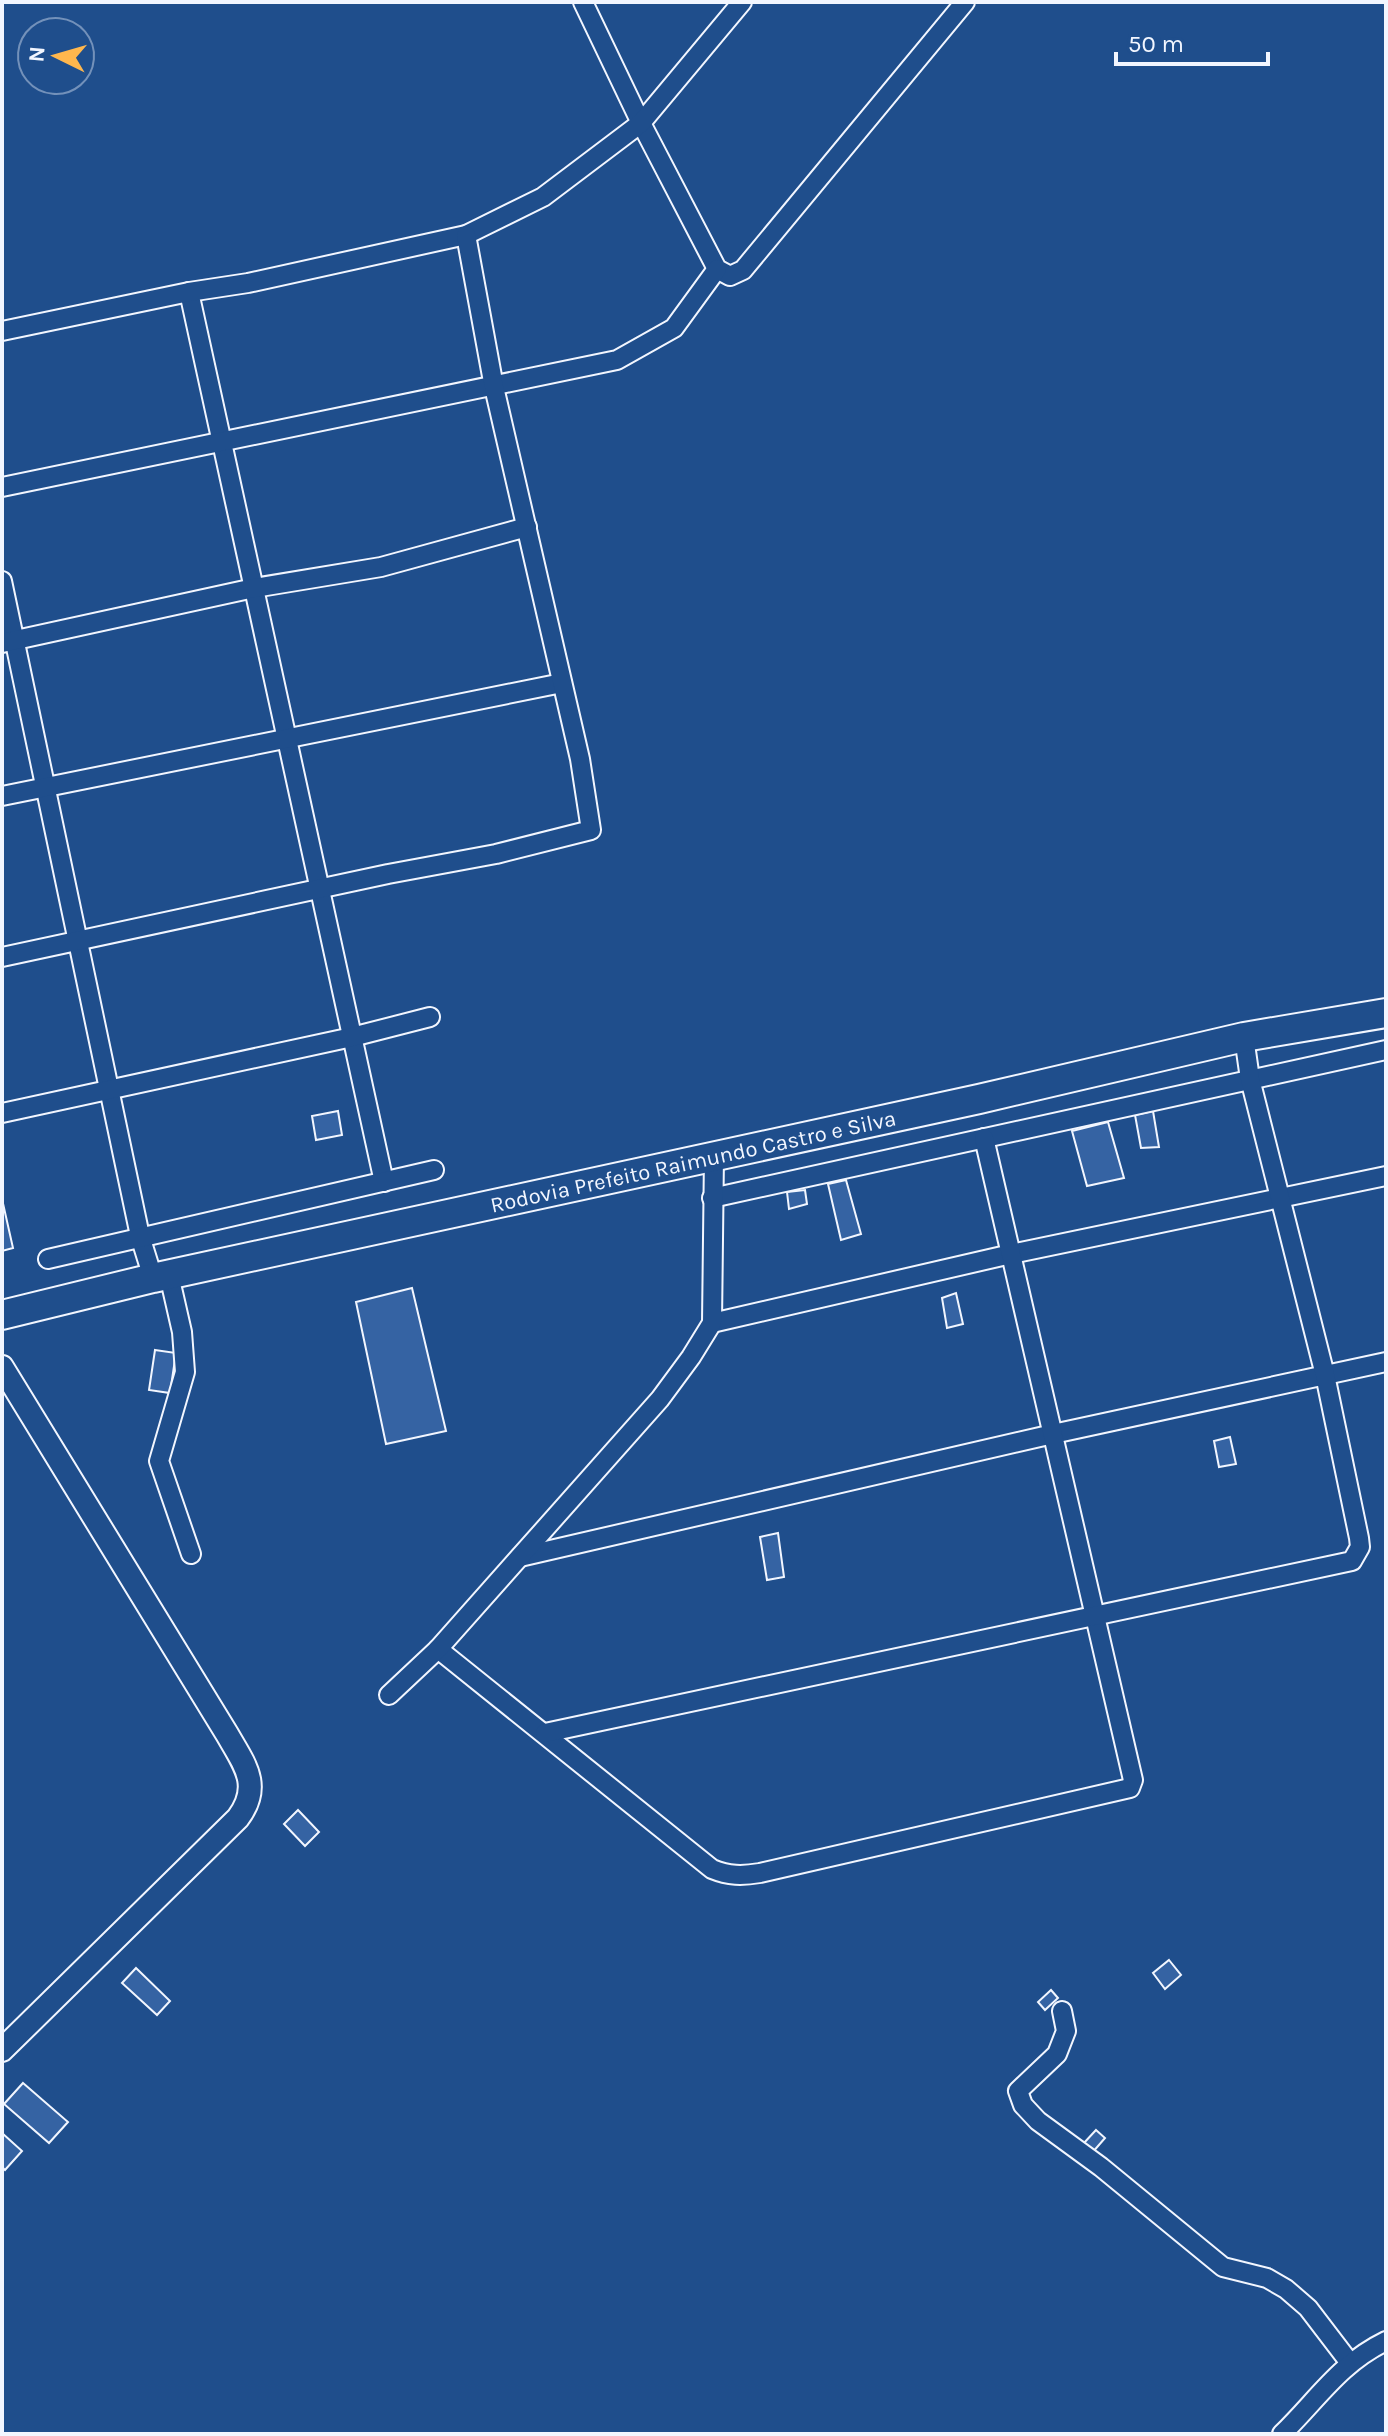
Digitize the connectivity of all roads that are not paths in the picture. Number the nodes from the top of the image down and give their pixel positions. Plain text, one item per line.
1 (583, 2) edge
2 (742, 2) edge
3 (965, 2) edge
4 (641, 123) junction
5 (466, 235) junction
6 (717, 269) junction
7 (189, 292) junction
8 (2, 331) edge
9 (494, 387) junction
10 (223, 442) junction
11 (2, 487) edge
12 (527, 527) junction
13 (2, 581) edge
14 (254, 588) junction
15 (9, 641) edge
16 (562, 683) junction
17 (287, 740) junction
18 (47, 787) junction
19 (2, 796) edge
20 (320, 890) junction
21 (76, 941) junction
22 (2, 957) edge
23 (1386, 1013) edge
24 (430, 1017) dead end
25 (352, 1037) junction
26 (1244, 1037) junction
27 (1386, 1050) edge
28 (1250, 1079) junction
29 (109, 1090) junction
30 (2, 1113) edge
31 (984, 1138) junction
32 (714, 1155) junction
33 (434, 1170) dead end
34 (1386, 1176) edge
35 (384, 1182) junction
36 (712, 1198) junction
37 (1280, 1199) junction
38 (140, 1236) junction
39 (1011, 1254) junction
40 (48, 1259) dead end
41 (161, 1277) junction
42 (2, 1315) edge
43 (712, 1323) junction
44 (1386, 1362) edge
45 (2, 1367) edge
46 (1325, 1375) junction
47 (1053, 1434) junction
48 (191, 1554) dead end
49 (520, 1557) junction
50 (1095, 1616) junction
51 (438, 1649) junction
52 (389, 1695) dead end
53 (545, 1733) junction
54 (1062, 2011) dead end
55 (2, 2050) edge
56 (1386, 2341) edge
57 (1350, 2363) junction
58 (1282, 2434) edge

1 - 4 street
2 - 4 street
3 - 6 street
4 - 5 street
4 - 6 street
5 - 7 street
5 - 9 street
6 - 9 street
7 - 8 street
7 - 10 street
9 - 10 street
9 - 12 street
10 - 11 street
10 - 14 street
12 - 14 street
12 - 16 street
13 - 15 street
14 - 15 street
14 - 17 street
15 - 18 street
16 - 17 street
16 - 20 street
17 - 18 street
17 - 20 street
18 - 19 street
18 - 21 street
20 - 21 street
20 - 25 street
21 - 22 street
21 - 29 street
23 - 26 main road, Rodovia Prefeito Raimundo Castro e Silva
24 - 25 street
25 - 29 street
25 - 35 street
26 - 28 street
26 - 32 main road, Rodovia Prefeito Raimundo Castro e Silva
27 - 28 street
28 - 31 street
28 - 37 street
29 - 30 street
29 - 38 street
31 - 36 street
31 - 39 street
32 - 36 street
32 - 41 main road, Rodovia Prefeito Raimundo Castro e Silva
33 - 35 street
34 - 37 street
35 - 38 street
36 - 43 street
37 - 39 street
37 - 46 street
38 - 40 street
38 - 41 street
39 - 43 street
39 - 47 street
41 - 42 main road, Rodovia Prefeito Raimundo Castro e Silva
41 - 48 street
43 - 49 street
44 - 46 street
45 - 55 street
46 - 47 street
46 - 50 street
47 - 49 street
47 - 50 street
49 - 51 street
50 - 53 street
50 - 53 street
51 - 52 street
51 - 53 street
54 - 57 street
56 - 57 street
57 - 58 street

